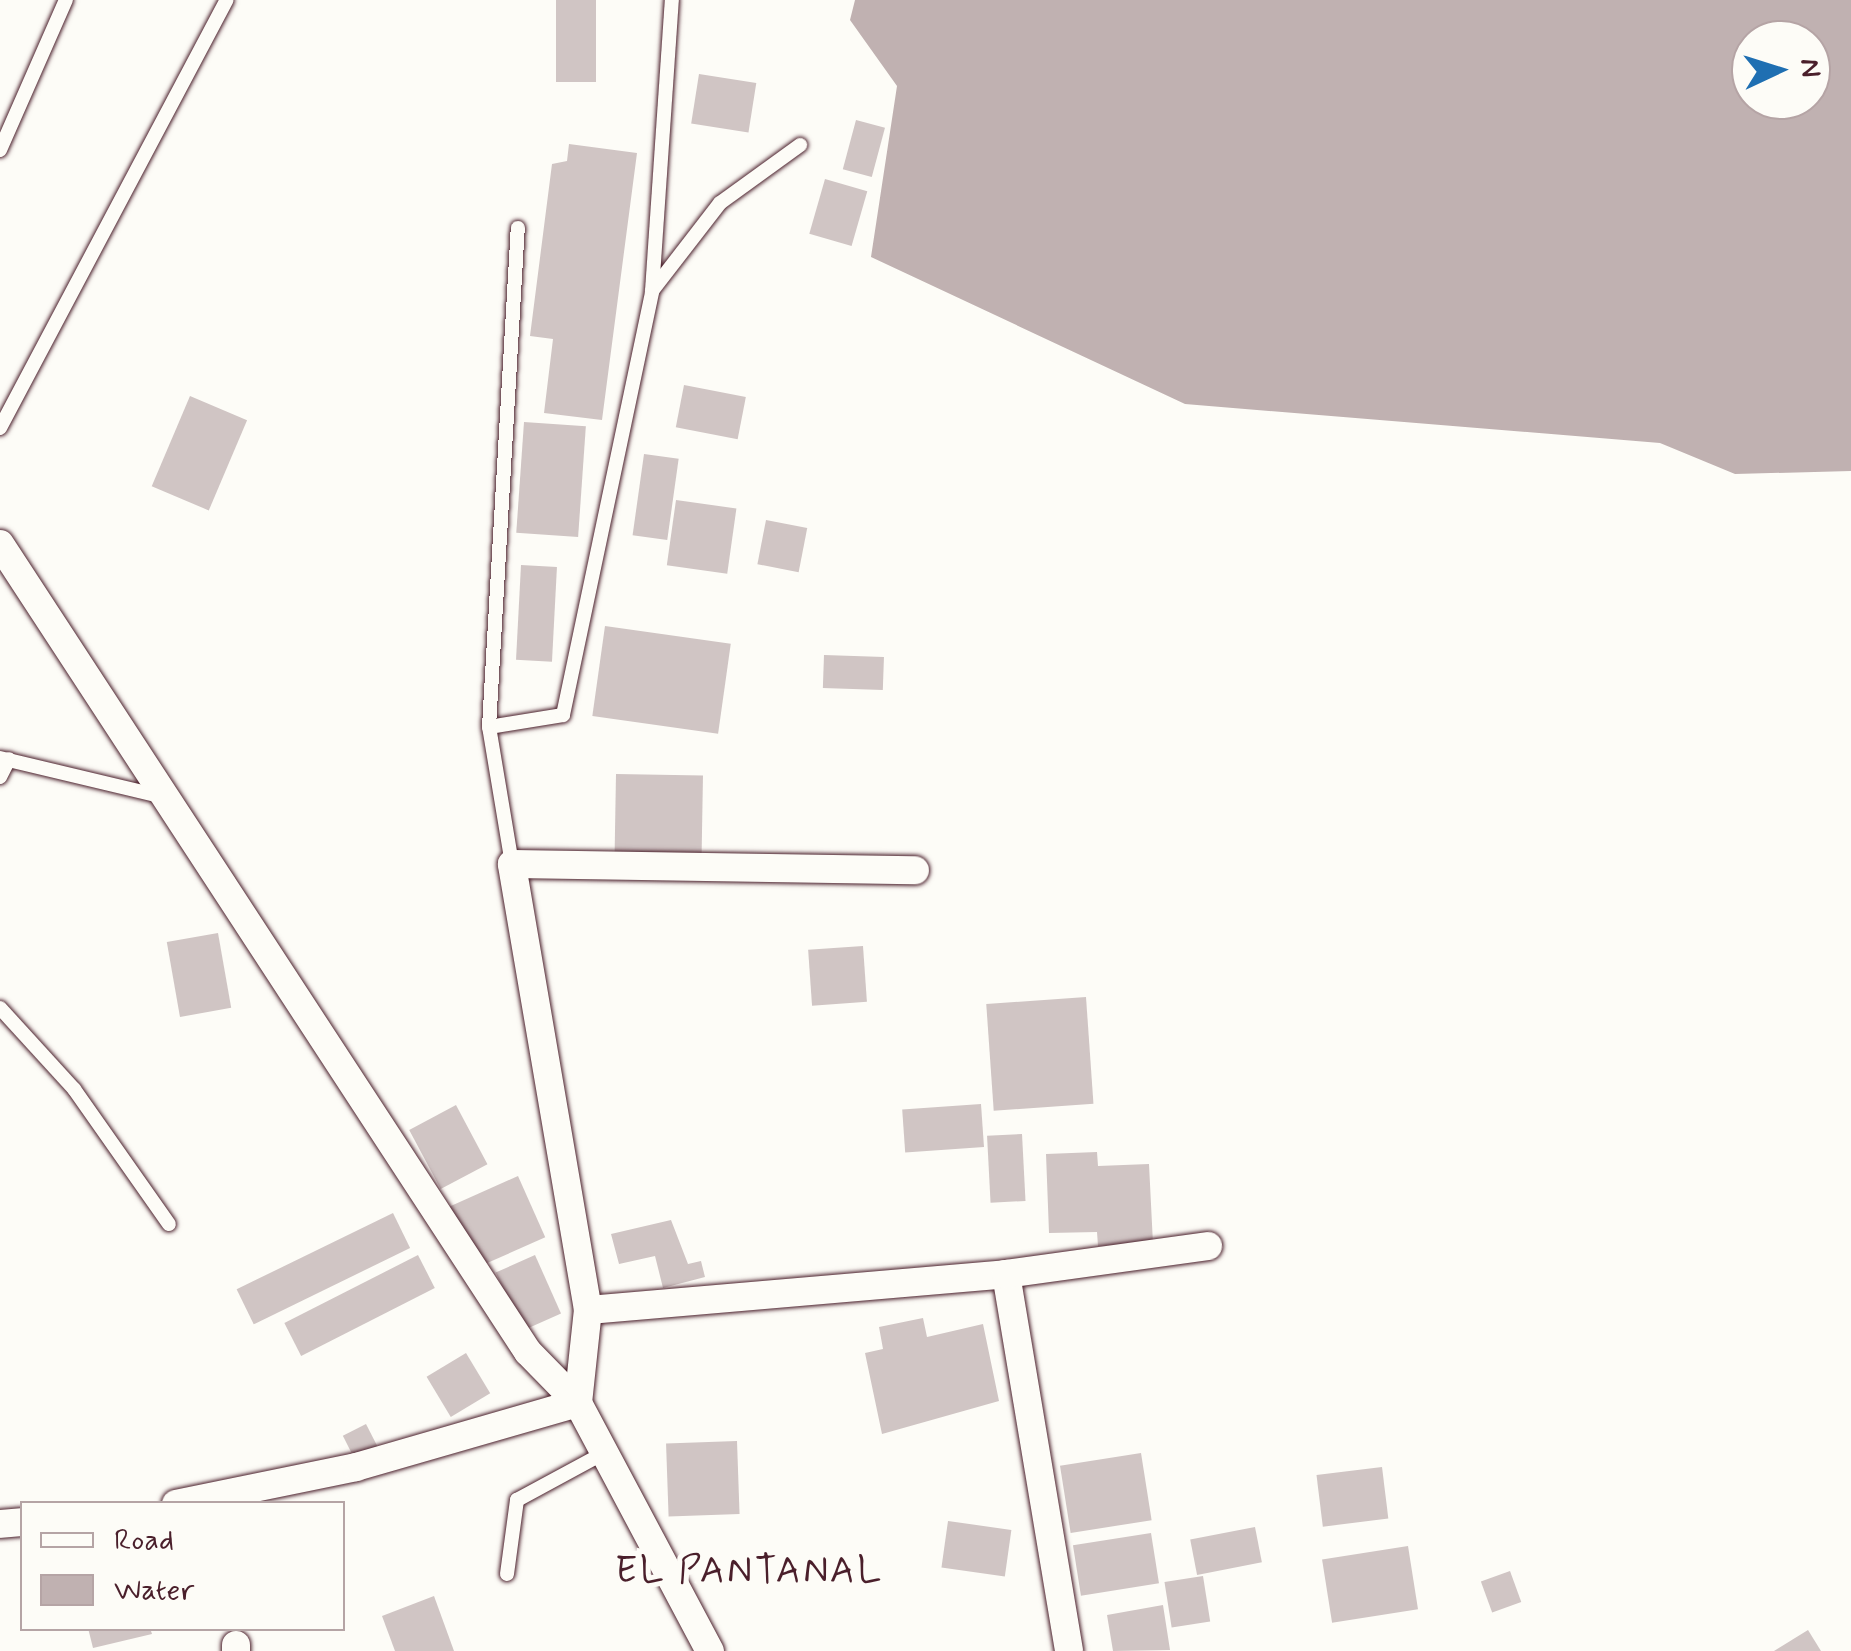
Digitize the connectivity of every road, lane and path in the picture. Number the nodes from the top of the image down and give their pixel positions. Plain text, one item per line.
1 (66, 0) edge
2 (227, 0) edge
3 (672, 0) edge
4 (800, 145) dead end
5 (0, 150) edge
6 (518, 228) dead end
7 (652, 291) junction
8 (0, 428) edge
9 (0, 544) edge
10 (489, 727) junction
11 (4, 759) edge
12 (0, 777) edge
13 (160, 796) junction
14 (512, 864) junction
15 (915, 870) dead end
16 (0, 1008) edge
17 (169, 1224) dead end
18 (1208, 1246) dead end
19 (1006, 1274) junction
20 (588, 1310) junction
21 (578, 1403) junction
22 (604, 1453) junction
23 (191, 1501) edge
24 (507, 1574) dead end
25 (710, 1651) edge
26 (1068, 1651) edge

1 - 5 lane
2 - 8 lane
3 - 7 lane
4 - 7 lane
6 - 10 lane
7 - 10 lane
9 - 13 street
10 - 14 lane
11 - 12 lane
11 - 13 lane
13 - 21 street
14 - 15 street
14 - 20 street
16 - 17 lane
18 - 19 street
19 - 20 street
19 - 26 street
20 - 21 street
21 - 22 street
21 - 23 street
22 - 24 lane
22 - 25 street

